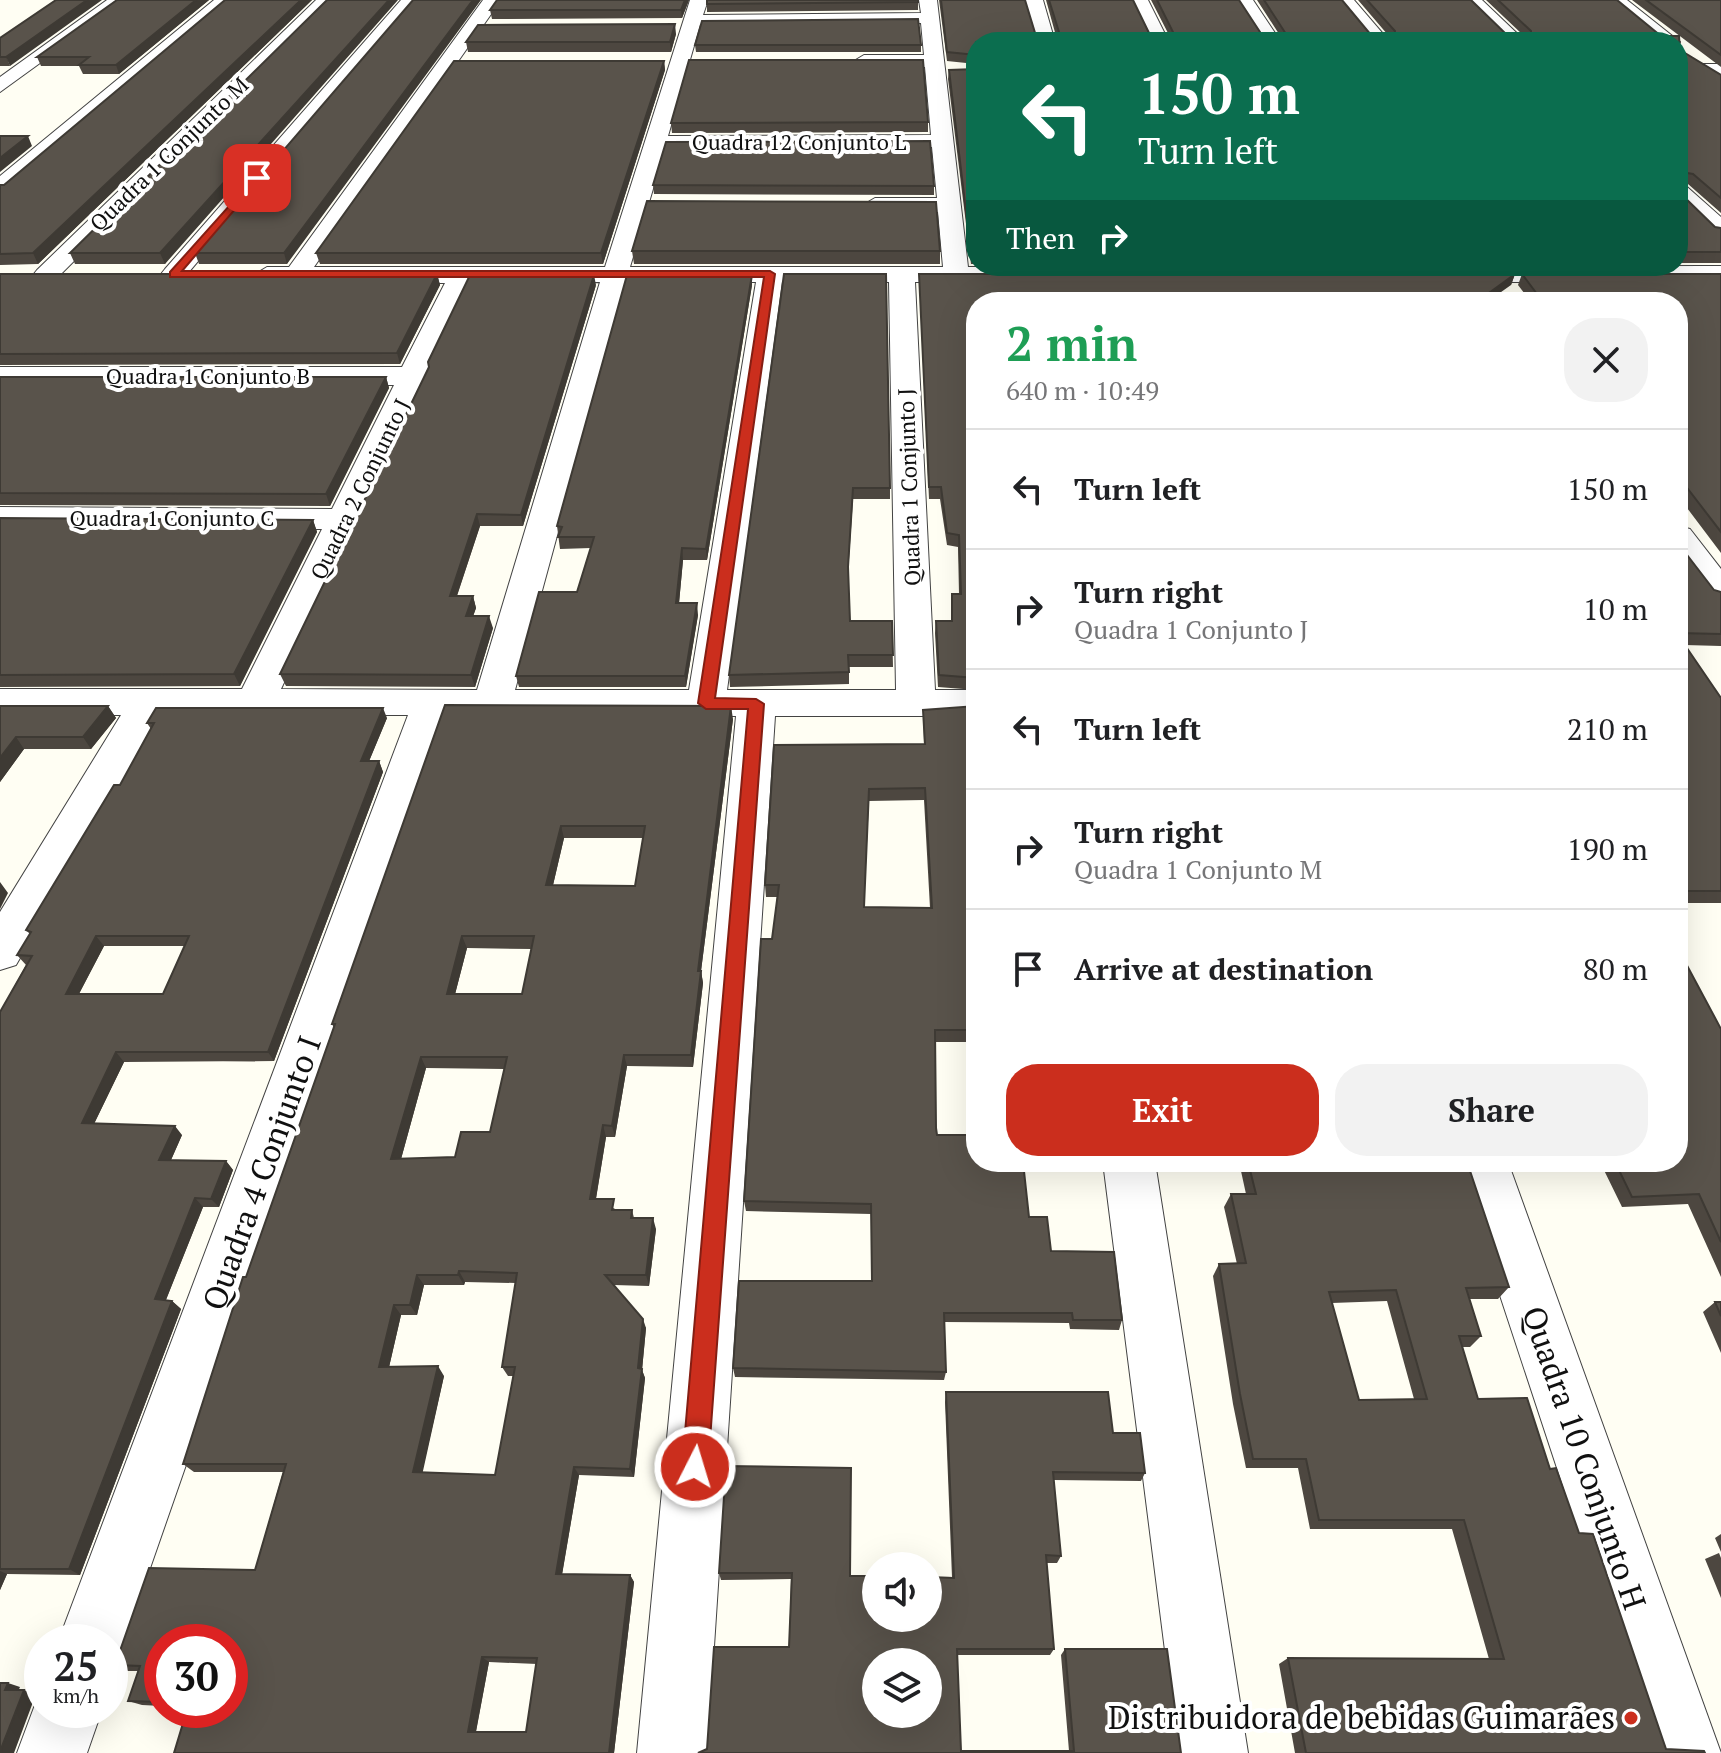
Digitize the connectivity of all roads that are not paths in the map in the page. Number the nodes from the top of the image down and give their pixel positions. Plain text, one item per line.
1 (118, 0) edge
2 (224, 0) edge
3 (326, 0) edge
4 (410, 0) edge
5 (492, 0) edge
6 (699, 0) edge
7 (1034, 0) edge
8 (1139, 0) edge
9 (1244, 0) edge
10 (1345, 0) edge
11 (1472, 0) edge
12 (1616, 0) edge
13 (929, 9) edge
14 (686, 24) junction
15 (504, 26) edge
16 (473, 27) junction
17 (1043, 32) edge
18 (1155, 32) edge
19 (1265, 32) edge
20 (1372, 32) edge
21 (1506, 32) edge
22 (1658, 32) edge
23 (292, 33) junction
24 (322, 33) edge
25 (351, 33) edge
26 (381, 33) junction
27 (1688, 54) edge
28 (448, 61) junction
29 (479, 61) edge
30 (839, 61) edge
31 (939, 67) junction
32 (1688, 71) edge
33 (1717, 74) edge
34 (0, 86) edge
35 (942, 141) junction
36 (655, 142) junction
37 (0, 187) edge
38 (1688, 201) edge
39 (636, 204) junction
40 (667, 204) edge
41 (855, 205) edge
42 (949, 205) junction
43 (1721, 233) edge
44 (1692, 235) edge
45 (462, 273) junction
46 (1688, 273) edge
47 (174, 274) junction
48 (770, 274) junction
49 (902, 274) junction
50 (956, 274) junction
51 (966, 274) edge
52 (1721, 274) edge
53 (15, 275) edge
54 (46, 275) junction
55 (78, 275) edge
56 (142, 275) edge
57 (204, 275) edge
58 (235, 275) edge
59 (296, 275) junction
60 (615, 275) junction
61 (1481, 276) edge
62 (1493, 292) edge
63 (0, 376) edge
64 (416, 376) junction
65 (0, 517) edge
66 (345, 519) junction
67 (1688, 549) edge
68 (1721, 592) edge
69 (493, 700) junction
70 (916, 701) junction
71 (0, 702) edge
72 (148, 703) junction
73 (255, 703) junction
74 (432, 703) junction
75 (966, 703) edge
76 (731, 704) junction
77 (0, 952) edge
78 (1130, 1172) edge
79 (1485, 1172) edge
80 (99, 1624) edge
81 (61, 1728) edge
82 (52, 1753) edge
83 (672, 1753) edge
84 (1213, 1753) edge
85 (1686, 1753) edge

1 - 34 street
2 - 37 street
3 - 23 street, Quadra 1 Conjunto M
4 - 26 street
5 - 16 street
6 - 14 street
7 - 17 street
8 - 18 street
9 - 19 street
10 - 20 street
11 - 21 street
12 - 22 street
13 - 14 street
13 - 31 street
14 - 36 street
15 - 16 street
16 - 28 street
23 - 24 street
23 - 54 street, Quadra 1 Conjunto M
25 - 26 street
26 - 47 street
27 - 33 street
28 - 29 street
28 - 59 street
30 - 31 street
31 - 35 street
32 - 33 street
35 - 36 street, Quadra 12 Conjunto L
35 - 42 street
36 - 39 street
38 - 43 street
39 - 40 street
39 - 60 street
41 - 42 street
42 - 50 street
43 - 44 street
45 - 59 street
45 - 60 street
45 - 64 street, Quadra 2 Conjunto J
46 - 52 street
47 - 56 street
47 - 57 street
48 - 49 street
48 - 60 street
48 - 76 street
49 - 50 street
49 - 70 street, Quadra 1 Conjunto J
50 - 51 street
53 - 54 street
54 - 55 street
58 - 59 street
60 - 69 street
61 - 62 street
63 - 64 street, Quadra 1 Conjunto B
64 - 66 street, Quadra 2 Conjunto J
65 - 66 street, Quadra 1 Conjunto C
66 - 73 street, Quadra 2 Conjunto J
67 - 68 street
69 - 74 street
69 - 76 street
70 - 75 street
70 - 76 street
71 - 72 street
72 - 73 street
72 - 77 street
73 - 74 street
74 - 80 street, Quadra 4 Conjunto I
76 - 83 street
78 - 84 street
79 - 85 street, Quadra 10 Conjunto H
81 - 82 street

